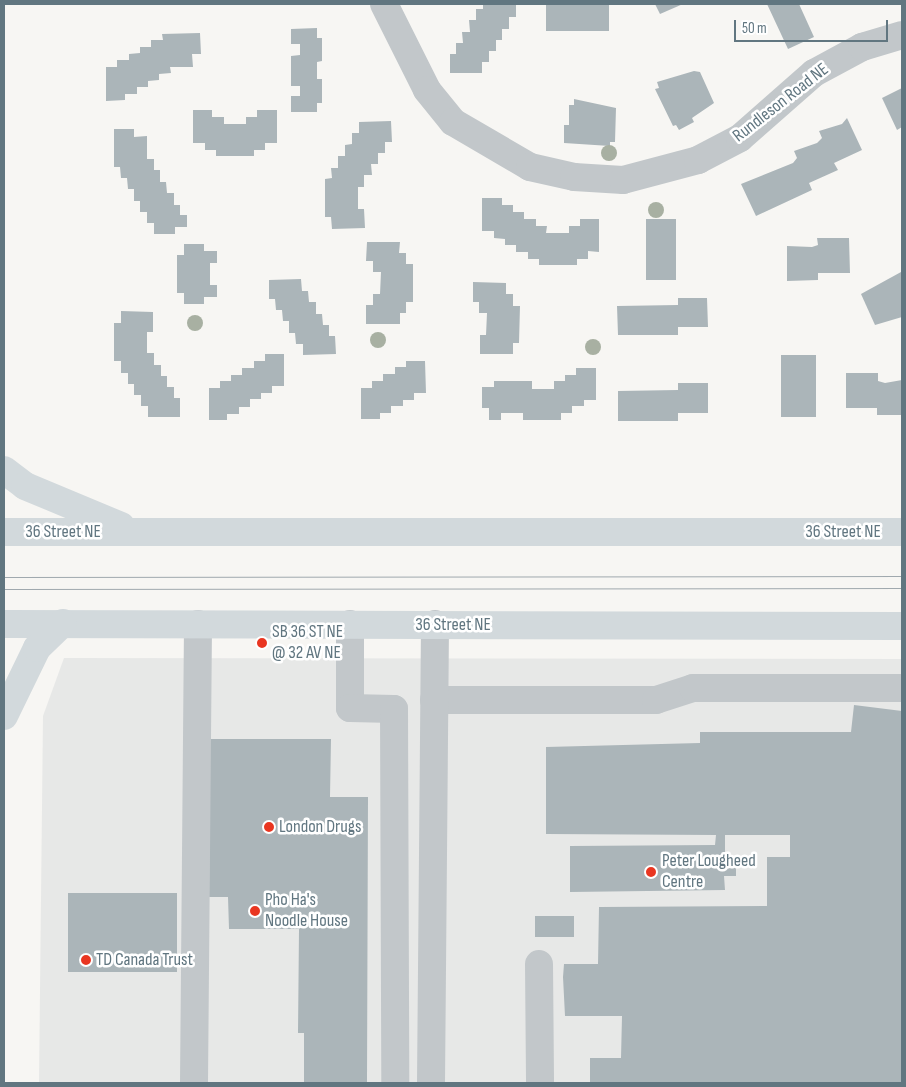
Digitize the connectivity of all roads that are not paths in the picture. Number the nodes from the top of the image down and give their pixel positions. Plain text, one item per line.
1 (384, 4) edge
2 (902, 35) edge
3 (4, 470) edge
4 (4, 532) edge
5 (136, 532) junction
6 (902, 532) edge
7 (63, 623) junction
8 (4, 624) edge
9 (198, 624) junction
10 (350, 624) junction
11 (435, 624) junction
12 (902, 626) edge
13 (885, 694) edge
14 (434, 700) junction
15 (4, 716) edge
16 (539, 964) dead end
17 (194, 1083) edge
18 (395, 1083) edge
19 (431, 1083) edge
20 (540, 1083) edge

1 - 2 street, Rundleson Road NE
3 - 5 main road
4 - 5 main road, 36 Street NE
5 - 6 main road, 36 Street NE
7 - 8 main road, 36 Street NE
7 - 9 main road, 36 Street NE
7 - 15 main road
9 - 10 main road, 36 Street NE
9 - 17 street
10 - 11 main road, 36 Street NE
10 - 18 street
11 - 12 main road, 36 Street NE
11 - 14 street
13 - 14 street
14 - 19 street
16 - 20 street

